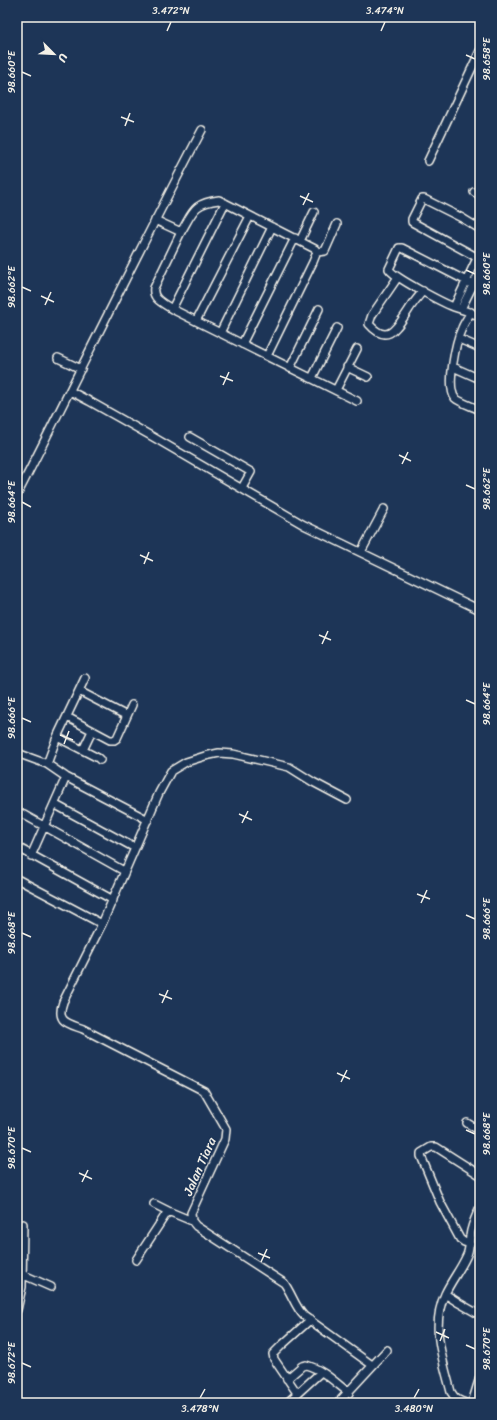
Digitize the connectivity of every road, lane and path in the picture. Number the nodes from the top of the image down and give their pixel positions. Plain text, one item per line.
1 (480, 51) edge
2 (202, 130) dead end
3 (428, 161) dead end
4 (225, 203) junction
5 (314, 212) dead end
6 (250, 216) junction
7 (155, 220) junction
8 (337, 224) dead end
9 (272, 227) junction
10 (480, 229) edge
11 (181, 232) junction
12 (297, 240) junction
13 (317, 252) junction
14 (479, 256) edge
15 (480, 271) edge
16 (398, 277) junction
17 (466, 282) junction
18 (477, 286) edge
19 (423, 291) junction
20 (454, 307) junction
21 (319, 308) dead end
22 (172, 309) junction
23 (461, 309) junction
24 (471, 312) junction
25 (480, 317) edge
26 (196, 321) junction
27 (337, 328) dead end
28 (220, 333) junction
29 (458, 339) junction
30 (242, 344) junction
31 (480, 348) edge
32 (357, 349) dead end
33 (267, 356) junction
34 (58, 358) dead end
35 (347, 367) junction
36 (453, 367) junction
37 (81, 368) junction
38 (290, 368) junction
39 (368, 377) dead end
40 (312, 378) junction
41 (480, 378) edge
42 (336, 390) junction
43 (70, 392) junction
44 (357, 401) dead end
45 (480, 410) edge
46 (190, 437) dead end
47 (242, 488) junction
48 (17, 495) edge
49 (384, 509) dead end
50 (361, 552) junction
51 (480, 610) edge
52 (85, 678) dead end
53 (79, 691) junction
54 (132, 705) dead end
55 (127, 716) junction
56 (67, 717) junction
57 (92, 731) junction
58 (57, 737) junction
59 (83, 750) junction
60 (17, 753) edge
61 (100, 760) dead end
62 (47, 764) junction
63 (66, 777) junction
64 (347, 800) dead end
65 (54, 804) junction
66 (17, 811) edge
67 (148, 820) junction
68 (44, 828) junction
69 (17, 847) edge
70 (135, 848) junction
71 (31, 856) junction
72 (124, 871) junction
73 (17, 879) edge
74 (113, 900) junction
75 (102, 924) junction
76 (467, 1123) dead end
77 (480, 1131) edge
78 (480, 1175) edge
79 (154, 1204) dead end
80 (480, 1207) edge
81 (168, 1211) junction
82 (192, 1221) junction
83 (23, 1224) dead end
84 (470, 1244) junction
85 (136, 1260) dead end
86 (20, 1273) edge
87 (51, 1287) dead end
88 (445, 1294) junction
89 (17, 1310) edge
90 (480, 1315) edge
91 (310, 1320) junction
92 (387, 1350) dead end
93 (372, 1365) junction
94 (321, 1372) junction
95 (480, 1377) edge
96 (287, 1379) junction
97 (478, 1389) edge
98 (297, 1393) junction
99 (349, 1393) junction
100 (287, 1403) edge
101 (338, 1403) edge
102 (466, 1403) edge
103 (472, 1403) edge

1 - 3 street
2 - 7 street
4 - 6 street
4 - 11 street
4 - 22 street
5 - 12 street
6 - 9 street
6 - 26 street
7 - 11 street
7 - 37 street
8 - 13 street
9 - 12 street
9 - 28 street
10 - 14 street
11 - 22 street
12 - 13 street
12 - 30 street
13 - 33 street
14 - 17 street
15 - 18 street
16 - 17 street
16 - 19 street
16 - 19 street
17 - 18 street
17 - 20 street
18 - 23 street
19 - 20 street
20 - 23 street
21 - 38 street
22 - 26 street
23 - 24 street
24 - 25 street
24 - 29 street
26 - 28 street
27 - 40 street
28 - 30 street
29 - 31 street
29 - 36 street
30 - 33 street
32 - 35 street
33 - 38 street
34 - 37 street
35 - 39 street
35 - 42 street
36 - 41 street
36 - 45 street
37 - 43 street
38 - 40 street
40 - 42 street
42 - 44 street
43 - 47 street
43 - 48 street
46 - 47 street
47 - 50 street
49 - 50 street
50 - 51 street
52 - 53 street
53 - 55 street
53 - 56 street
54 - 55 street
55 - 57 street
56 - 57 street
56 - 58 street
57 - 59 street
58 - 59 street
58 - 62 street
59 - 61 street
60 - 62 street
62 - 63 street
63 - 65 street
63 - 67 street
64 - 67 street
65 - 68 street
65 - 70 street
66 - 68 street
67 - 70 street
68 - 71 street
68 - 72 street
69 - 71 street
70 - 72 street
71 - 74 street
72 - 74 street
73 - 75 street
74 - 75 street
75 - 82 street, Jalan Tiara
76 - 77 street
78 - 84 street
79 - 81 street
80 - 84 street
81 - 82 street
81 - 85 street
82 - 91 street
83 - 86 street
84 - 88 street
86 - 87 street
86 - 89 street
88 - 90 street
88 - 102 street
91 - 93 street
91 - 96 street
92 - 93 street
93 - 99 street
94 - 96 street
94 - 98 street
94 - 99 street
95 - 97 street
96 - 98 street
97 - 103 street
98 - 100 street
99 - 101 street

